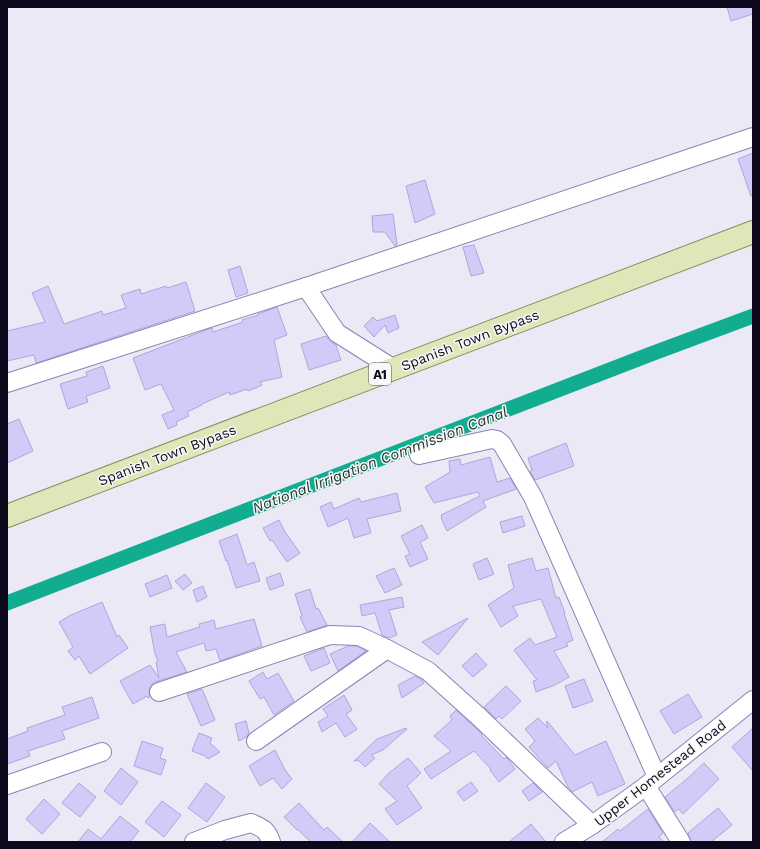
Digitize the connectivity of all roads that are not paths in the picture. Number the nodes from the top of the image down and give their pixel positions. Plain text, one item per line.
1 (753, 137) edge
2 (753, 232) edge
3 (306, 287) junction
4 (394, 369) junction
5 (7, 383) edge
6 (419, 455) dead end
7 (7, 516) edge
8 (387, 649) junction
9 (159, 692) dead end
10 (753, 700) edge
11 (256, 741) dead end
12 (102, 752) dead end
13 (652, 782) junction
14 (7, 785) edge
15 (592, 825) junction
16 (194, 842) edge
17 (271, 842) edge
18 (564, 842) edge
19 (681, 842) edge

1 - 3 street
2 - 4 main road, Spanish Town Bypass / A1
3 - 4 street
3 - 5 street
4 - 7 main road, Spanish Town Bypass / A1
6 - 13 street
8 - 9 street
8 - 11 street
8 - 15 street
10 - 13 street, Upper Homestead Road
12 - 14 street
13 - 15 street, Upper Homestead Road
13 - 19 street
15 - 18 street, Upper Homestead Road
16 - 17 street

